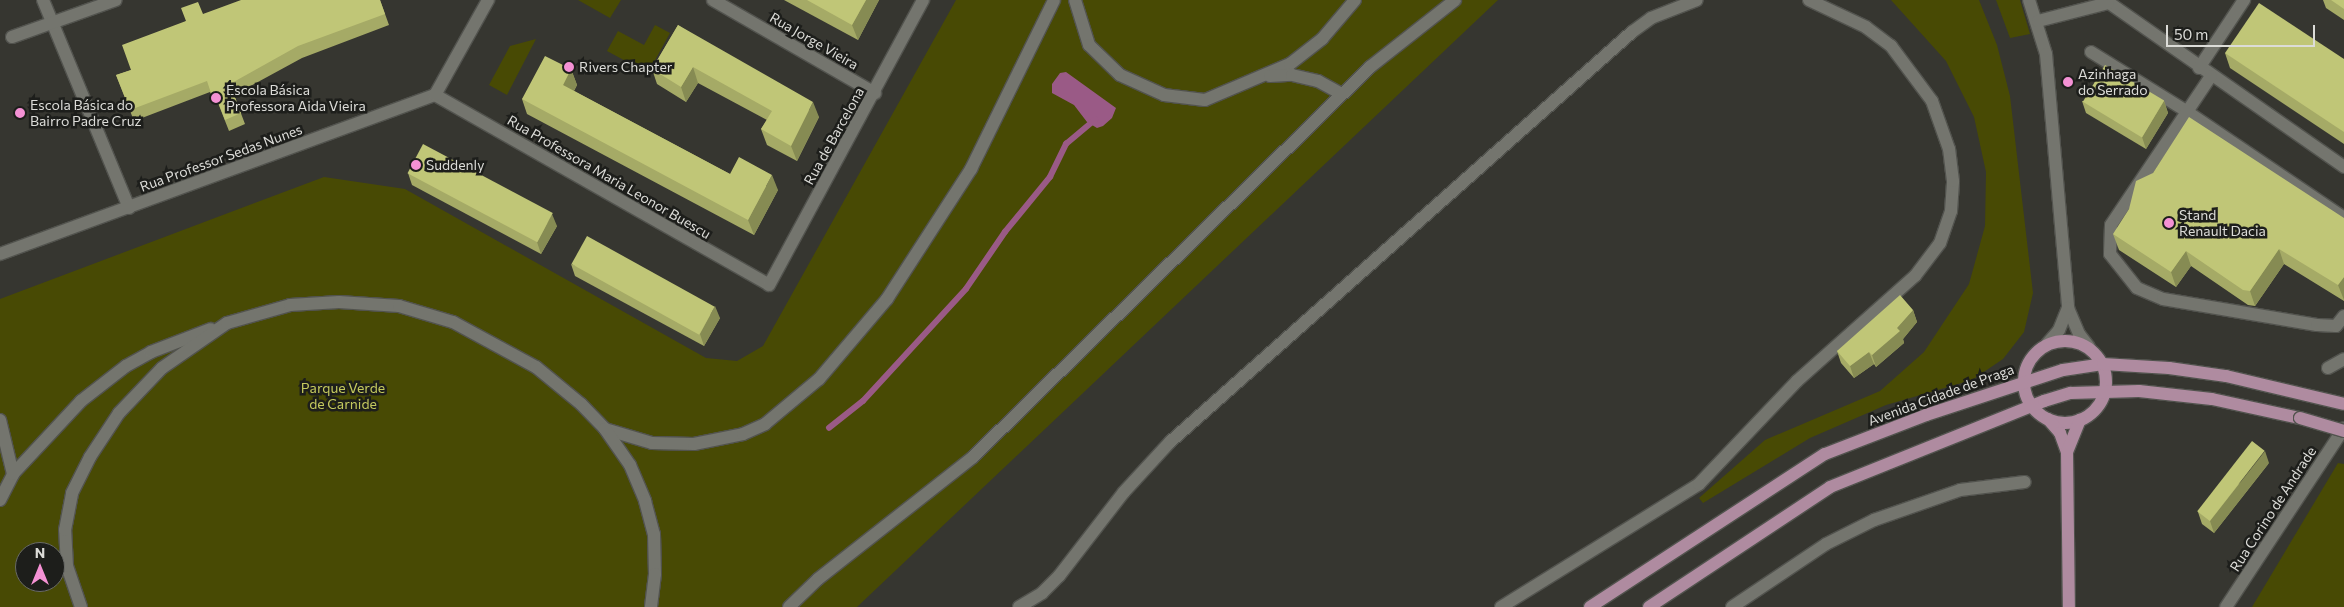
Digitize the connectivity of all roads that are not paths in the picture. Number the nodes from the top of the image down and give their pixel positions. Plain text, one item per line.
1 (43, 0) edge
2 (116, 0) edge
3 (488, 0) edge
4 (713, 0) edge
5 (923, 0) edge
6 (1054, 0) edge
7 (1075, 0) edge
8 (1355, 0) edge
9 (1455, 0) edge
10 (1697, 0) edge
11 (1809, 0) edge
12 (2029, 0) edge
13 (2244, 0) edge
14 (2107, 2) edge
15 (2038, 21) junction
16 (52, 23) junction
17 (12, 37) dead end
18 (2091, 52) dead end
19 (2199, 68) junction
20 (1266, 76) junction
21 (2212, 76) junction
22 (875, 93) junction
23 (435, 94) junction
24 (1341, 94) junction
25 (2186, 111) junction
26 (2344, 168) edge
27 (129, 208) junction
28 (2344, 218) edge
29 (0, 254) edge
30 (768, 285) joint
31 (2068, 308) junction
32 (2344, 316) edge
33 (227, 323) junction
34 (2047, 344) junction
35 (2088, 347) junction
36 (2344, 359) edge
37 (2103, 364) junction
38 (2328, 368) dead end
39 (2024, 381) junction
40 (2106, 390) junction
41 (2344, 404) edge
42 (2031, 406) junction
43 (2048, 419) junction
44 (0, 420) edge
45 (2080, 420) junction
46 (605, 429) junction
47 (2344, 430) edge
48 (2067, 452) junction
49 (13, 474) junction
50 (2025, 482) dead end
51 (0, 500) edge
52 (81, 607) edge
53 (651, 607) edge
54 (789, 607) edge
55 (1019, 607) edge
56 (1501, 607) edge
57 (1590, 607) edge
58 (1649, 607) edge
59 (1732, 607) edge
60 (2070, 607) edge
61 (2226, 607) edge

1 - 16 street
2 - 16 street
3 - 23 street
4 - 22 street, Rua Jorge Vieira
5 - 22 street, Rua de Barcelona
6 - 46 street
7 - 20 street
8 - 20 street
9 - 24 street
10 - 55 street
11 - 56 street
12 - 15 street
13 - 19 street
14 - 15 street
14 - 19 street
15 - 31 street
16 - 17 street
16 - 27 street
18 - 25 street
19 - 21 street
20 - 24 street
21 - 25 street
21 - 26 street
22 - 30 street, Rua de Barcelona
23 - 27 street, Rua Professor Sedas Nunes
23 - 30 street, Rua Professora Maria Leonor Buescu
24 - 54 street
25 - 28 street
25 - 32 street
27 - 29 street, Rua Professor Sedas Nunes
31 - 34 street
31 - 35 street
33 - 46 street
33 - 49 street
33 - 52 street
34 - 35 main road
34 - 39 main road
35 - 37 main road
36 - 38 street
37 - 39 main road, Avenida Cidade de Praga
37 - 40 main road
37 - 41 main road, Avenida Cidade de Praga
39 - 42 main road
39 - 57 main road, Avenida Cidade de Praga
40 - 42 main road
40 - 45 main road
40 - 47 main road, bridge
42 - 43 main road
42 - 58 main road
43 - 45 main road
43 - 48 main road
44 - 49 street
45 - 48 main road
46 - 53 street
47 - 61 street, Rua Corino de Andrade
48 - 60 main road
49 - 51 street
50 - 59 street

